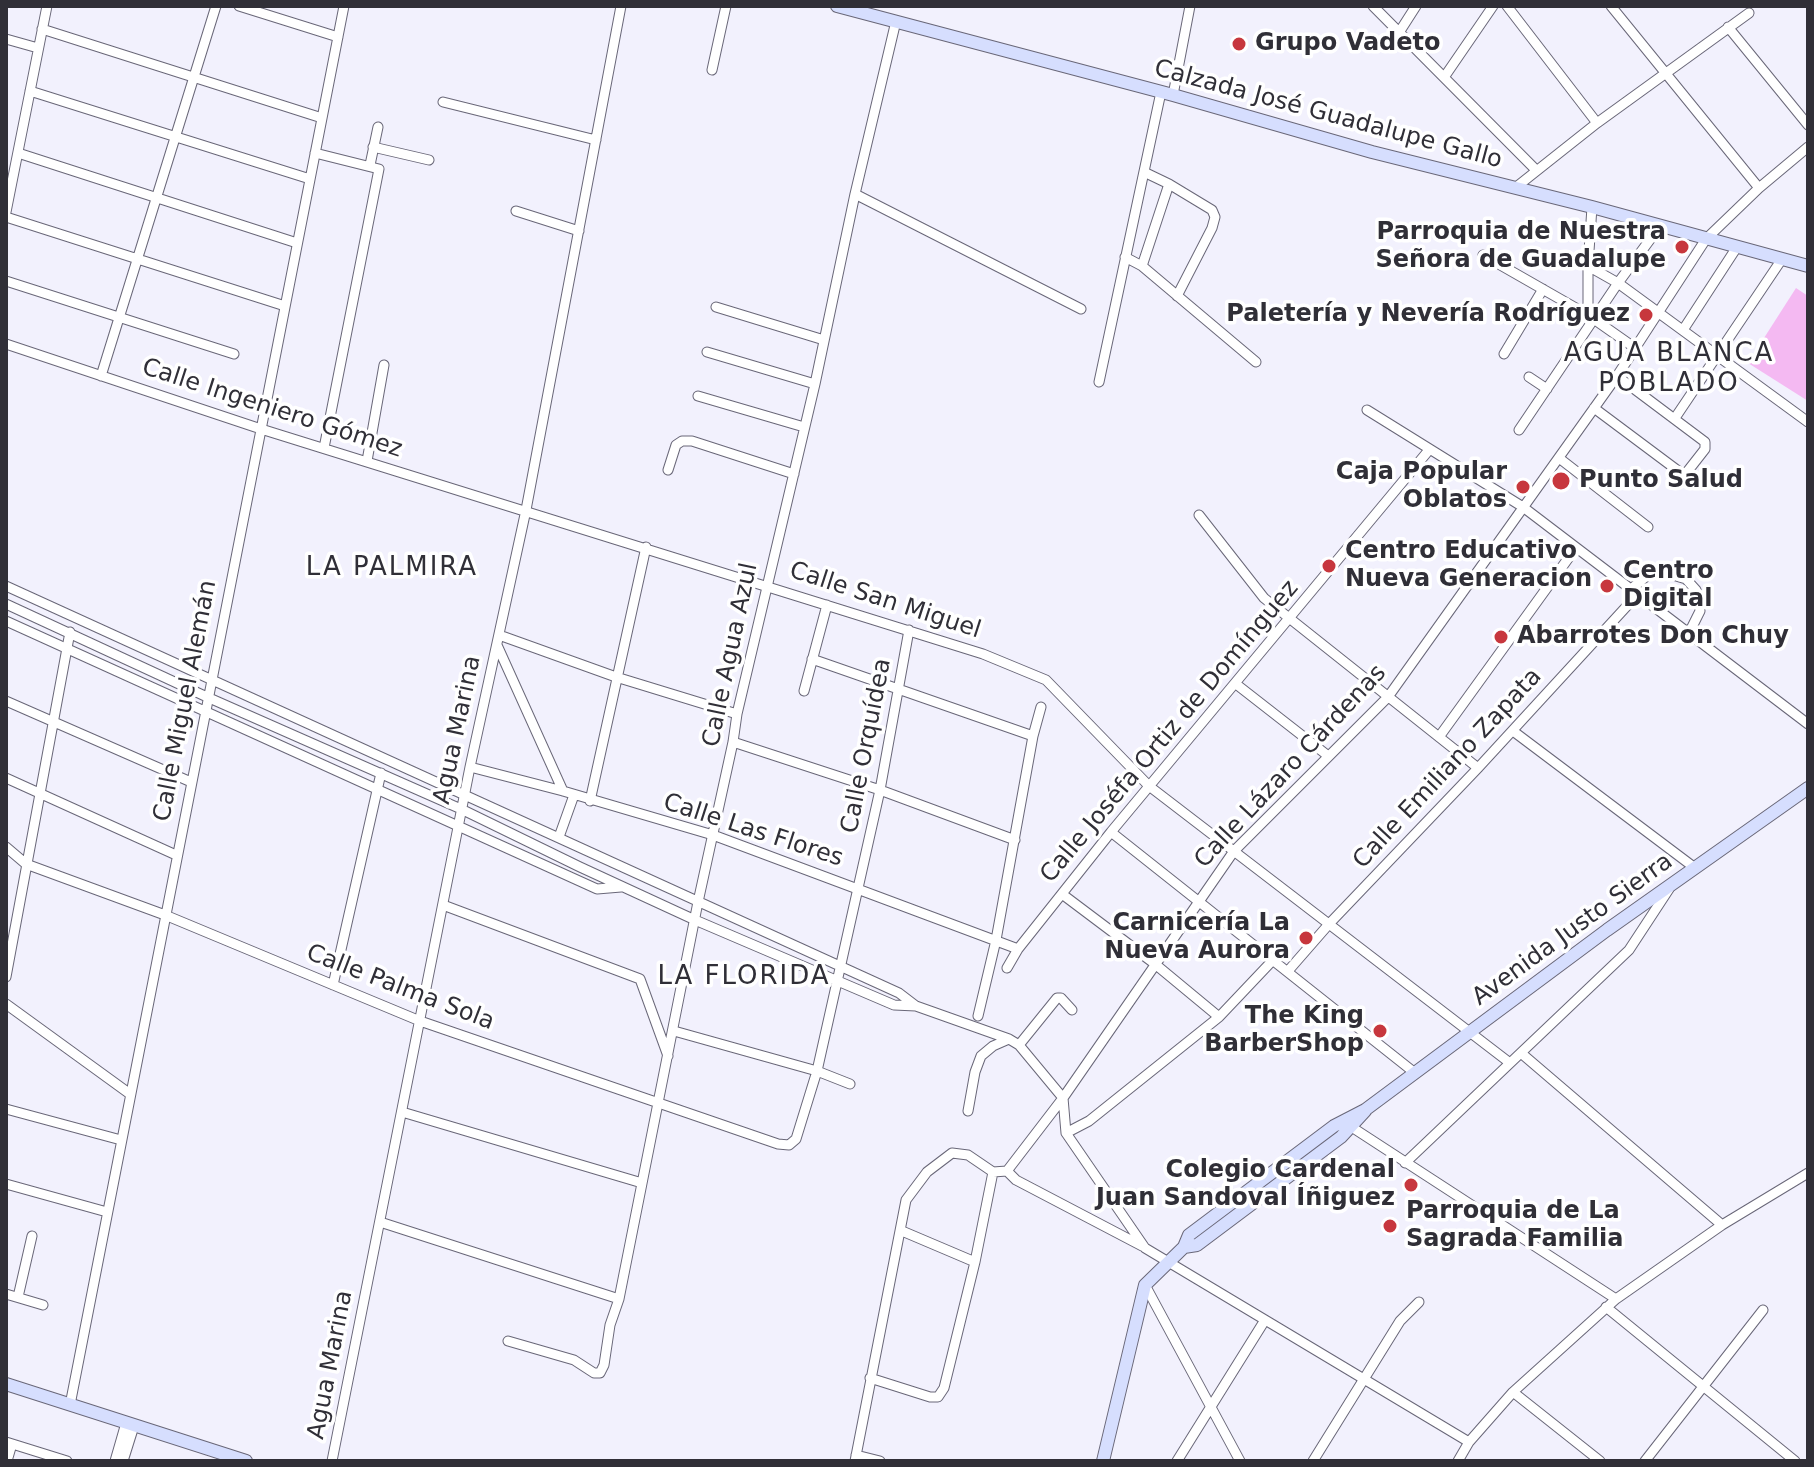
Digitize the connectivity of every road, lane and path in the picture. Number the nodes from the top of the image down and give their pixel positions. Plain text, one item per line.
1 (47, 6) edge
2 (216, 6) edge
3 (239, 6) edge
4 (344, 6) edge
5 (621, 6) edge
6 (726, 6) edge
7 (837, 6) edge
8 (1190, 6) edge
9 (1373, 6) edge
10 (1416, 6) edge
11 (1493, 6) edge
12 (1507, 6) edge
13 (1611, 6) edge
14 (873, 10) edge
15 (1749, 13) dead end
16 (896, 21) junction
17 (1728, 27) junction
18 (42, 29) junction
19 (1400, 31) junction
20 (338, 37) junction
21 (6, 39) edge
22 (38, 48) junction
23 (712, 70) dead end
24 (1664, 74) junction
25 (1445, 76) junction
26 (194, 77) junction
27 (30, 91) junction
28 (1167, 94) junction
29 (443, 102) dead end
30 (322, 118) junction
31 (1597, 123) junction
32 (1808, 125) edge
33 (378, 127) dead end
34 (176, 137) junction
35 (596, 140) junction
36 (373, 147) junction
37 (1808, 147) edge
38 (18, 153) junction
39 (315, 153) junction
40 (429, 160) dead end
41 (370, 165) junction
42 (1536, 170) junction
43 (1144, 172) junction
44 (310, 179) junction
45 (1169, 184) junction
46 (1515, 188) junction
47 (1759, 188) junction
48 (855, 194) junction
49 (157, 197) junction
50 (1592, 207) junction
51 (516, 211) dead end
52 (6, 214) edge
53 (1660, 226) junction
54 (579, 231) junction
55 (1706, 239) junction
56 (297, 243) junction
57 (1737, 247) junction
58 (1483, 255) dead end
59 (1125, 257) junction
60 (138, 259) junction
61 (1782, 259) junction
62 (1142, 266) junction
63 (1588, 266) junction
64 (1808, 266) edge
65 (6, 281) edge
66 (1618, 283) junction
67 (1543, 289) junction
68 (1177, 296) junction
69 (285, 306) junction
70 (716, 307) dead end
71 (1081, 309) dead end
72 (1657, 311) junction
73 (1591, 317) junction
74 (120, 318) junction
75 (1683, 330) junction
76 (824, 340) junction
77 (6, 344) edge
78 (1635, 348) junction
79 (707, 352) dead end
80 (234, 354) dead end
81 (1504, 354) dead end
82 (1715, 357) junction
83 (1256, 362) dead end
84 (384, 365) dead end
85 (101, 376) junction
86 (1617, 376) junction
87 (1529, 377) dead end
88 (1099, 382) dead end
89 (815, 384) junction
90 (1547, 389) junction
91 (698, 396) dead end
92 (1594, 408) junction
93 (1367, 410) dead end
94 (1675, 418) junction
95 (1808, 422) edge
96 (804, 427) junction
97 (261, 429) junction
98 (1519, 430) dead end
99 (324, 448) junction
100 (1429, 450) junction
101 (1559, 458) junction
102 (367, 461) junction
103 (668, 470) dead end
104 (794, 474) junction
105 (1523, 507) junction
106 (526, 510) junction
107 (1199, 515) dead end
108 (1648, 527) dead end
109 (646, 547) junction
110 (1575, 549) junction
111 (766, 584) junction
112 (6, 586) edge
113 (1634, 592) junction
114 (6, 604) edge
115 (827, 605) junction
116 (1289, 620) junction
117 (6, 621) edge
118 (909, 630) junction
119 (70, 632) junction
120 (1689, 633) junction
121 (498, 640) junction
122 (67, 649) junction
123 (812, 659) junction
124 (616, 677) junction
125 (211, 678) junction
126 (1236, 684) junction
127 (900, 688) junction
128 (804, 691) dead end
129 (207, 697) junction
130 (1388, 697) junction
131 (6, 701) edge
132 (1041, 707) dead end
133 (204, 713) junction
134 (737, 714) junction
135 (53, 723) junction
136 (1808, 724) edge
137 (1513, 731) junction
138 (1033, 736) junction
139 (1439, 737) junction
140 (733, 742) junction
141 (1327, 755) junction
142 (470, 767) junction
143 (1478, 768) junction
144 (381, 773) junction
145 (6, 778) edge
146 (191, 782) junction
147 (1149, 786) junction
148 (1808, 788) edge
149 (376, 789) junction
150 (880, 790) junction
151 (563, 791) junction
152 (40, 793) junction
153 (464, 794) junction
154 (574, 795) junction
155 (590, 801) junction
156 (461, 809) junction
157 (458, 827) junction
158 (1111, 832) junction
159 (713, 835) junction
160 (559, 837) junction
161 (1015, 840) junction
162 (6, 847) edge
163 (1234, 851) junction
164 (176, 855) junction
165 (26, 864) junction
166 (1695, 868) junction
167 (1671, 886) junction
168 (624, 887) junction
169 (858, 887) junction
170 (1062, 894) junction
171 (1198, 901) junction
172 (698, 902) junction
173 (443, 905) junction
174 (165, 915) junction
175 (695, 920) junction
176 (1329, 924) junction
177 (996, 940) junction
178 (1018, 949) junction
179 (1273, 960) junction
180 (1155, 964) junction
181 (840, 966) junction
182 (1007, 968) dead end
183 (1288, 971) junction
184 (6, 977) edge
185 (837, 981) junction
186 (333, 985) junction
187 (6, 1004) edge
188 (916, 1006) junction
189 (1072, 1010) dead end
190 (978, 1016) dead end
191 (1219, 1017) junction
192 (420, 1021) junction
193 (674, 1031) junction
194 (1470, 1034) junction
195 (1009, 1039) junction
196 (1019, 1045) junction
197 (1521, 1053) junction
198 (669, 1056) junction
199 (1510, 1063) junction
200 (817, 1071) junction
201 (1415, 1073) junction
202 (850, 1084) dead end
203 (130, 1094) junction
204 (1063, 1098) junction
205 (659, 1101) junction
206 (6, 1109) edge
207 (968, 1111) dead end
208 (402, 1112) junction
209 (1347, 1124) junction
210 (1066, 1133) junction
211 (121, 1140) junction
212 (789, 1145) joint
213 (1405, 1163) junction
214 (1007, 1171) junction
215 (993, 1172) junction
216 (1808, 1173) edge
217 (642, 1183) junction
218 (6, 1184) edge
219 (107, 1212) junction
220 (380, 1222) junction
221 (1722, 1225) junction
222 (902, 1231) junction
223 (32, 1236) dead end
224 (1145, 1248) junction
225 (975, 1262) junction
226 (1168, 1263) junction
227 (1145, 1285) junction
228 (6, 1294) edge
229 (18, 1297) junction
230 (619, 1299) junction
231 (1616, 1299) junction
232 (1419, 1302) dead end
233 (43, 1305) dead end
234 (1606, 1307) junction
235 (1763, 1310) dead end
236 (1265, 1320) junction
237 (508, 1341) dead end
238 (870, 1378) junction
239 (1363, 1379) junction
240 (6, 1384) edge
241 (1702, 1387) junction
242 (1513, 1392) junction
243 (70, 1405) junction
244 (1211, 1406) junction
245 (130, 1424) junction
246 (1469, 1442) junction
247 (9, 1443) edge
248 (855, 1458) edge
249 (7, 1461) edge
250 (67, 1461) edge
251 (115, 1461) edge
252 (123, 1461) edge
253 (246, 1461) edge
254 (332, 1461) edge
255 (880, 1461) edge
256 (1103, 1461) edge
257 (1177, 1461) edge
258 (1240, 1461) edge
259 (1313, 1461) edge
260 (1458, 1461) edge
261 (1600, 1461) edge
262 (1645, 1461) edge
263 (1795, 1461) edge

1 - 18 street
2 - 26 street
3 - 20 street
4 - 20 street, Calle Miguel Alemán
5 - 35 street, Agua Marina
6 - 23 street
7 - 14 street, Calzada José Guadalupe Gallo
8 - 28 street
9 - 19 street
10 - 19 street
11 - 25 street
12 - 31 street
13 - 24 street
14 - 16 street, Calzada José Guadalupe Gallo
15 - 17 street
16 - 28 street, Calzada José Guadalupe Gallo
16 - 48 street, Calle Agua Azul
17 - 24 street
17 - 32 street
18 - 22 street
18 - 26 street
19 - 25 street
20 - 30 street, Calle Miguel Alemán
21 - 22 street
22 - 27 street
24 - 31 street
24 - 47 street
25 - 42 street
26 - 30 street
26 - 34 street
27 - 34 street
27 - 38 street
28 - 43 street
28 - 46 street, Calzada José Guadalupe Gallo
29 - 35 street
30 - 39 street, Calle Miguel Alemán
31 - 42 street
33 - 36 street
34 - 44 street
34 - 49 street
35 - 54 street, Agua Marina
36 - 40 street
36 - 41 street
37 - 47 street, Calle Lázaro Cárdenas
38 - 49 street
38 - 52 street
39 - 41 street
39 - 44 street, Calle Miguel Alemán
41 - 99 street
42 - 46 street
43 - 45 street
43 - 59 street
44 - 56 street, Calle Miguel Alemán
45 - 62 street
45 - 68 street
46 - 50 street, Calzada José Guadalupe Gallo
47 - 55 street, Calle Lázaro Cárdenas
48 - 71 street
48 - 76 street, Calle Agua Azul
49 - 56 street
49 - 60 street
50 - 53 street, Calzada José Guadalupe Gallo
50 - 63 street
51 - 54 street
52 - 60 street
53 - 55 street, Calzada José Guadalupe Gallo
53 - 66 street
54 - 106 street, Agua Marina
55 - 57 street, Calzada José Guadalupe Gallo
55 - 72 street, Calle Lázaro Cárdenas
56 - 69 street, Calle Miguel Alemán
57 - 61 street, Calzada José Guadalupe Gallo
57 - 75 street
58 - 67 street
59 - 62 street
59 - 88 street
60 - 69 street
60 - 74 street
61 - 64 street, Calzada José Guadalupe Gallo
61 - 82 street
62 - 68 street
63 - 66 street
63 - 73 street
65 - 74 street
66 - 72 street
66 - 73 street
67 - 73 street
67 - 81 street
68 - 83 street
69 - 97 street, Calle Miguel Alemán
70 - 76 street
72 - 75 street
72 - 78 street, Calle Lázaro Cárdenas
73 - 78 street
73 - 90 street
74 - 80 street
74 - 85 street
75 - 82 street
76 - 89 street, Calle Agua Azul
77 - 85 street, Calle Ingeniero Gómez
78 - 86 street, Calle Lázaro Cárdenas
79 - 89 street
82 - 94 street
82 - 95 street
84 - 102 street
85 - 97 street, Calle Ingeniero Gómez
86 - 92 street, Calle Lázaro Cárdenas
86 - 94 street
87 - 90 street
89 - 96 street, Calle Agua Azul
90 - 98 street
91 - 96 street
92 - 94 street
92 - 101 street, Calle Lázaro Cárdenas
93 - 100 street
96 - 104 street, Calle Agua Azul
97 - 99 street, Calle Ingeniero Gómez
97 - 125 street, Calle Miguel Alemán
99 - 102 street, Calle Ingeniero Gómez
100 - 105 street
100 - 116 street, Calle Joséfa Ortiz de Domínguez
101 - 105 street, Calle Lázaro Cárdenas
101 - 108 street
102 - 106 street, Calle Ingeniero Gómez
103 - 104 street
104 - 111 street, Calle Agua Azul
105 - 110 street
105 - 130 street, Calle Lázaro Cárdenas
106 - 109 street, Calle San Miguel
106 - 121 street, Agua Marina
107 - 116 street
109 - 111 street, Calle San Miguel
109 - 124 street
110 - 113 street
110 - 139 street
111 - 115 street, Calle San Miguel
111 - 134 street, Calle Agua Azul
112 - 125 street
113 - 120 street
113 - 120 street
113 - 137 street, Calle Emiliano Zapata
114 - 119 street
115 - 118 street, Calle San Miguel
115 - 123 street
116 - 126 street, Calle Joséfa Ortiz de Domínguez
116 - 130 street
117 - 122 street
118 - 127 street, Calle Orquídea
118 - 147 street, Calle San Miguel
119 - 122 street
119 - 129 street
120 - 136 street
121 - 124 street
121 - 142 street, Agua Marina
121 - 151 street
122 - 133 street
122 - 135 street
123 - 127 street
123 - 128 street
124 - 134 street
124 - 155 street
125 - 129 street, Calle Miguel Alemán
125 - 153 street
126 - 141 street
126 - 147 street, Calle Joséfa Ortiz de Domínguez
127 - 138 street
127 - 150 street, Calle Orquídea
129 - 133 street, Calle Miguel Alemán
129 - 144 street
130 - 139 street
130 - 141 street, Calle Lázaro Cárdenas
131 - 135 street
132 - 138 street
133 - 146 street, Calle Miguel Alemán
133 - 149 street
134 - 140 street, Calle Agua Azul
135 - 146 street
135 - 152 street
137 - 143 street, Calle Emiliano Zapata
137 - 166 street
138 - 161 street
139 - 143 street
140 - 150 street
140 - 159 street, Calle Agua Azul
141 - 163 street, Calle Lázaro Cárdenas
142 - 151 street, Calle Las Flores
142 - 153 street, Agua Marina
143 - 176 street, Calle Emiliano Zapata
144 - 149 street
144 - 156 street
145 - 152 street
146 - 164 street, Calle Miguel Alemán
147 - 158 street, Calle Joséfa Ortiz de Domínguez
147 - 163 street
148 - 166 street, Avenida Justo Sierra
149 - 157 street
149 - 186 street
150 - 161 street
150 - 169 street, Calle Orquídea
151 - 154 street, Calle Las Flores
152 - 164 street
152 - 165 street
153 - 156 street, Agua Marina
153 - 160 street
154 - 155 street, Calle Las Flores
154 - 160 street
155 - 159 street, Calle Las Flores
156 - 157 street, Agua Marina
156 - 168 street
157 - 168 street
157 - 173 street, Agua Marina
158 - 170 street, Calle Joséfa Ortiz de Domínguez
158 - 171 street
159 - 169 street, Calle Las Flores
159 - 172 street, Calle Agua Azul
160 - 172 street
161 - 177 street
162 - 165 street, Calle Palma Sola
163 - 171 street, Calle Lázaro Cárdenas
163 - 176 street
164 - 174 street, Calle Miguel Alemán
165 - 174 street, Calle Palma Sola
165 - 184 street
166 - 167 street, Avenida Justo Sierra
167 - 194 street, Avenida Justo Sierra
167 - 197 street
168 - 175 street
169 - 177 street, Calle Las Flores
169 - 181 street, Calle Orquídea
170 - 178 street, Calle Joséfa Ortiz de Domínguez
170 - 180 street
171 - 179 street
171 - 180 street, Calle Lázaro Cárdenas
172 - 175 street, Calle Agua Azul
172 - 181 street
173 - 192 street, Agua Marina
173 - 198 street
174 - 186 street, Calle Palma Sola
174 - 203 street, Calle Miguel Alemán
175 - 185 street
175 - 193 street, Calle Agua Azul
176 - 183 street, Calle Emiliano Zapata
176 - 194 street
177 - 178 street, Calle Las Flores
177 - 190 street
178 - 182 street, Calle Joséfa Ortiz de Domínguez
179 - 183 street
179 - 191 street
180 - 191 street
180 - 204 street, Calle Lázaro Cárdenas
181 - 185 street, Calle Orquídea
181 - 188 street
183 - 201 street
185 - 188 street
185 - 200 street, Calle Orquídea
186 - 192 street, Calle Palma Sola
187 - 203 street
188 - 195 street
189 - 196 street
191 - 210 street
192 - 205 street, Calle Palma Sola
192 - 208 street, Agua Marina
193 - 198 street, Calle Agua Azul
193 - 200 street
194 - 199 street
194 - 201 street, Avenida Justo Sierra
195 - 196 street
195 - 207 street
196 - 204 street
197 - 199 street
197 - 221 street
198 - 205 street, Calle Agua Azul
199 - 213 street
200 - 202 street
200 - 212 street, Calle Orquídea
201 - 209 street, Avenida Justo Sierra
203 - 211 street, Calle Miguel Alemán
204 - 210 street
204 - 214 street, Calle Lázaro Cárdenas
205 - 212 street, Calle Palma Sola
205 - 217 street, Calle Agua Azul
206 - 211 street
208 - 217 street
208 - 220 street, Agua Marina
209 - 213 street
209 - 226 street, Avenida Justo Sierra
210 - 224 street
211 - 219 street, Calle Miguel Alemán
213 - 231 street
214 - 215 street
214 - 224 street
215 - 222 street
215 - 225 street
216 - 221 street
217 - 230 street, Calle Agua Azul
218 - 219 street
219 - 243 street, Calle Miguel Alemán
220 - 230 street
220 - 254 street, Agua Marina
221 - 231 street
222 - 225 street
222 - 238 street
223 - 229 street
224 - 226 street
225 - 238 street
226 - 227 street, Avenida Justo Sierra
226 - 236 street
227 - 244 street
227 - 256 street
228 - 229 street
229 - 233 street
230 - 237 street, Calle Agua Azul
231 - 234 street
232 - 239 street
234 - 241 street
234 - 242 street
235 - 241 street
236 - 239 street
236 - 244 street
238 - 248 street
239 - 246 street
239 - 259 street
240 - 243 street
241 - 262 street
241 - 263 street
242 - 246 street
242 - 261 street
243 - 245 street
244 - 257 street
244 - 258 street
245 - 251 street
245 - 252 street
245 - 253 street
246 - 260 street
247 - 249 street
247 - 250 street
248 - 255 street

